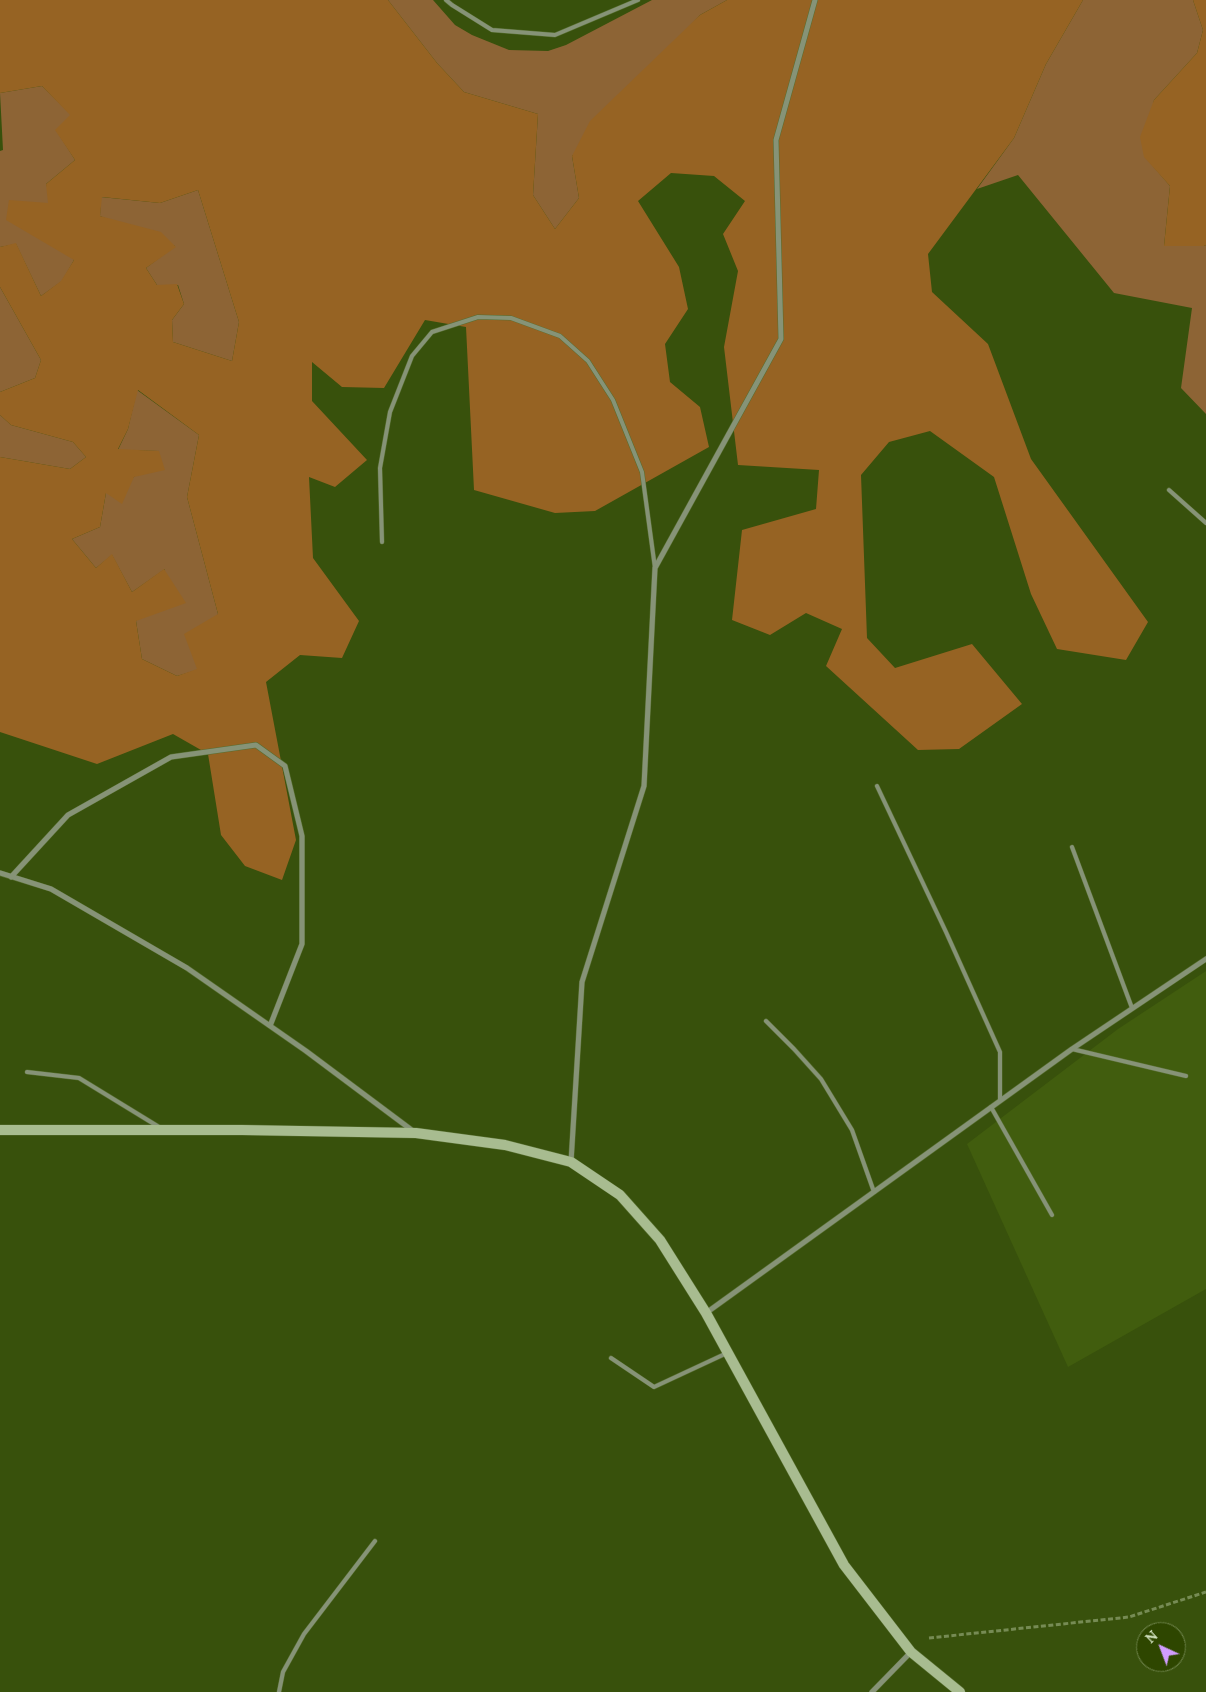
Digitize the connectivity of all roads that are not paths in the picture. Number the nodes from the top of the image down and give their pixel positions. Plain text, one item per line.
1 (446, 0) edge
2 (638, 0) edge
3 (815, 0) edge
4 (1169, 490) dead end
5 (1206, 523) edge
6 (382, 542) dead end
7 (655, 568) junction
8 (877, 786) dead end
9 (1072, 847) dead end
10 (0, 873) edge
11 (11, 877) junction
12 (1206, 959) edge
13 (1132, 1008) junction
14 (766, 1021) dead end
15 (270, 1026) junction
16 (1072, 1048) junction
17 (27, 1072) dead end
18 (1186, 1076) dead end
19 (1000, 1100) junction
20 (991, 1107) junction
21 (0, 1130) edge
22 (164, 1130) junction
23 (416, 1133) junction
24 (571, 1162) junction
25 (874, 1192) junction
26 (1052, 1215) dead end
27 (706, 1313) junction
28 (728, 1353) junction
29 (611, 1358) dead end
30 (375, 1541) dead end
31 (911, 1652) junction
32 (280, 1692) edge
33 (872, 1692) edge
34 (960, 1692) edge

1 - 2 lane
3 - 7 street
4 - 5 lane
6 - 7 lane
7 - 24 street
8 - 19 lane
9 - 13 lane
10 - 11 street
11 - 15 street
11 - 15 street
12 - 13 street
13 - 16 street
14 - 25 lane
15 - 23 street
16 - 18 lane
16 - 19 street
17 - 22 lane
19 - 20 street
20 - 25 street
20 - 26 lane
21 - 22 main road
22 - 23 main road
23 - 24 main road
24 - 27 main road
25 - 27 street
27 - 28 main road
28 - 29 lane
28 - 31 main road
30 - 32 lane
31 - 33 street
31 - 34 main road

